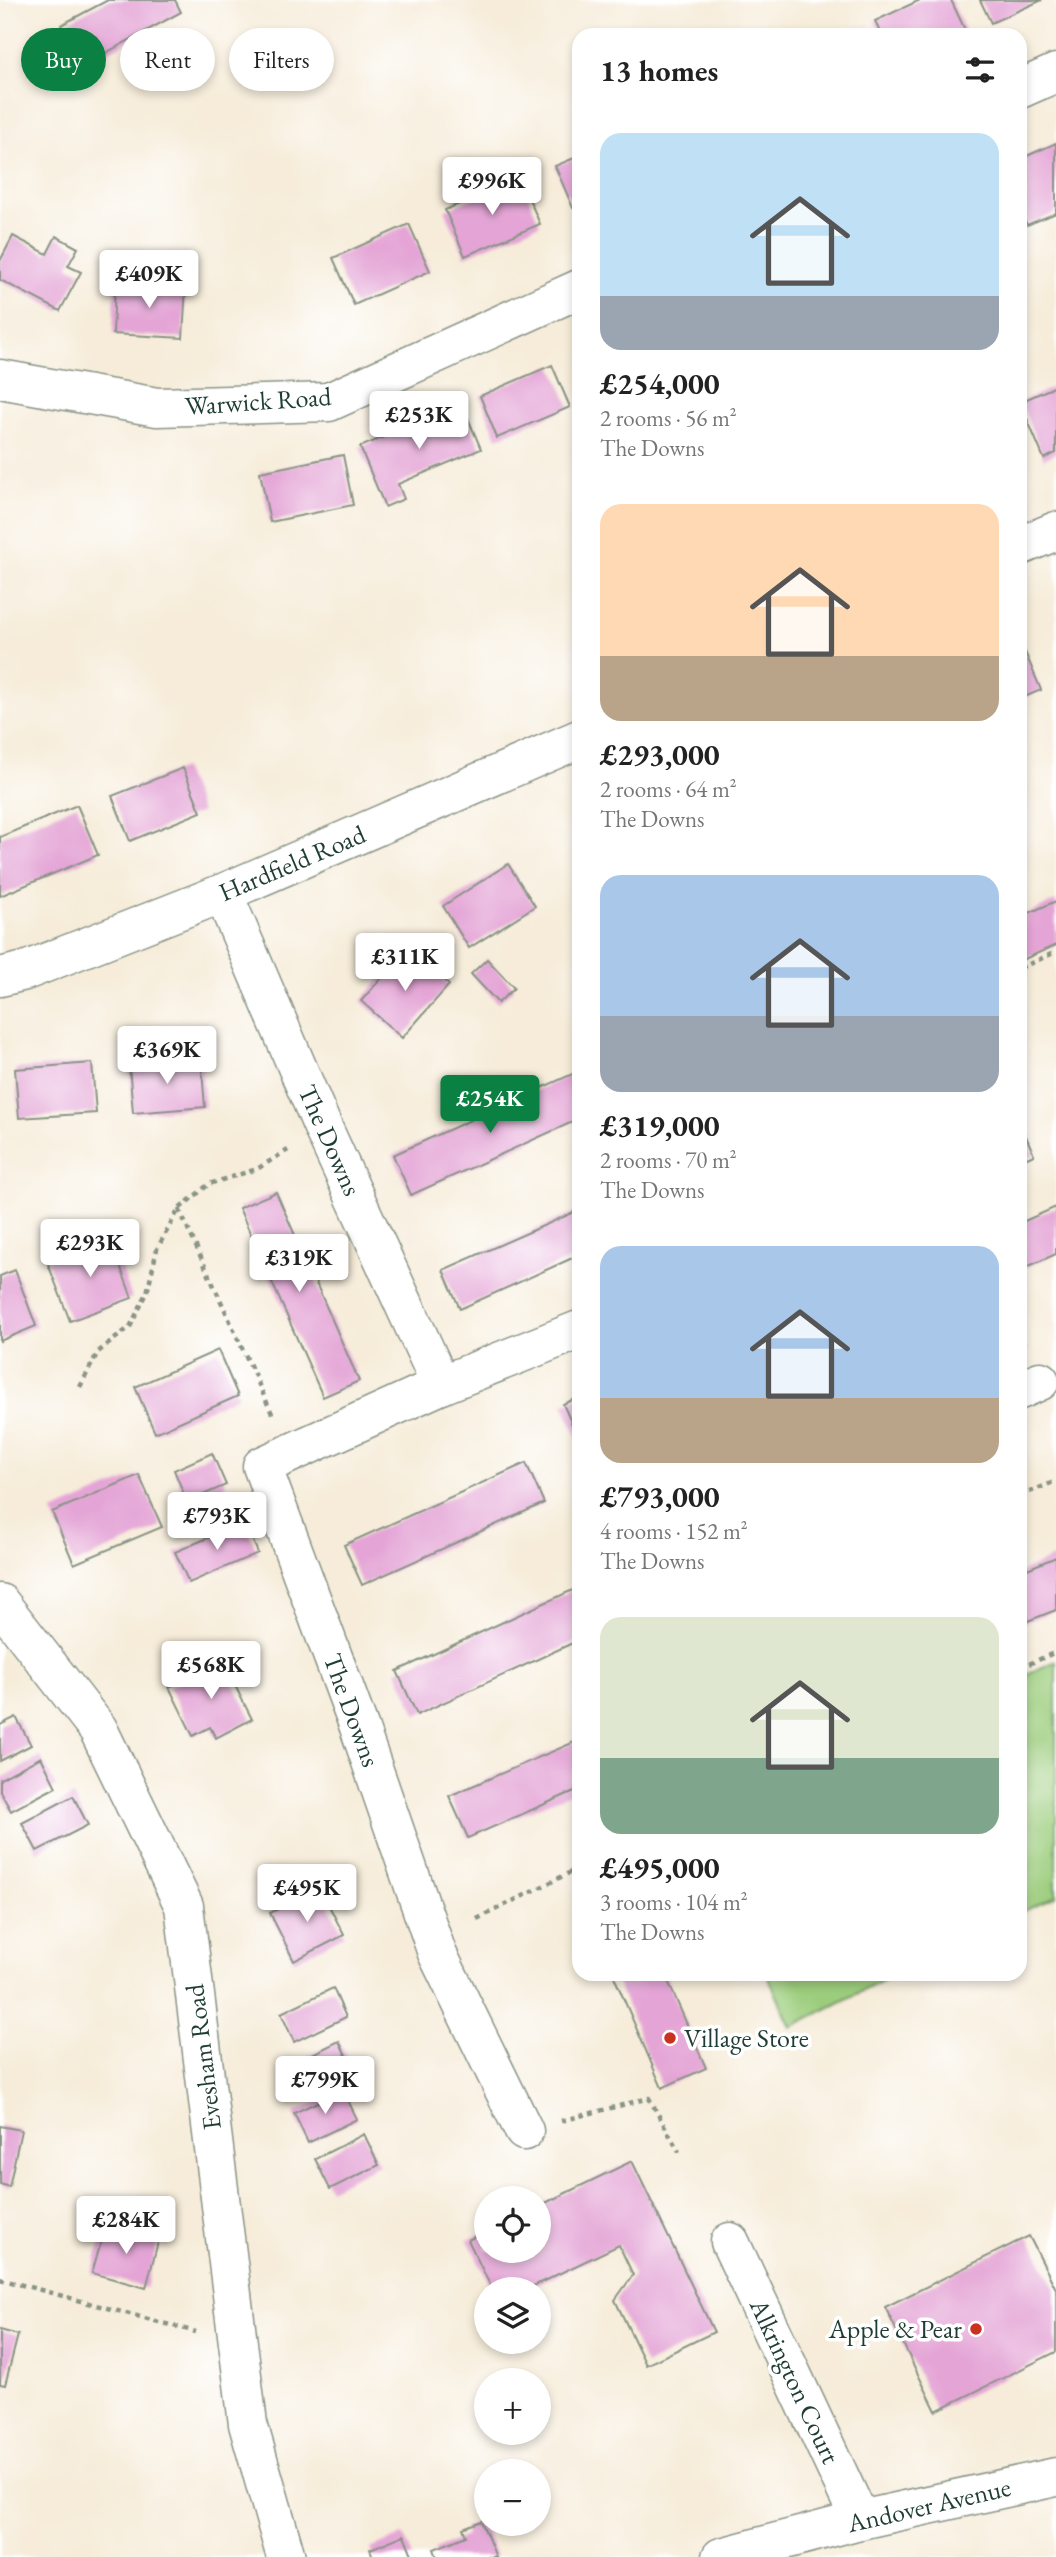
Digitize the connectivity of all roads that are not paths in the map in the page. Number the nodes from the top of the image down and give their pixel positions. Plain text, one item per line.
1 (1056, 73) edge
2 (1027, 86) edge
3 (572, 292) edge
4 (0, 379) edge
5 (1056, 531) edge
6 (1027, 543) edge
7 (572, 742) edge
8 (223, 893) junction
9 (0, 977) edge
10 (572, 1333) edge
11 (440, 1385) junction
12 (0, 1603) edge
13 (524, 2131) road end
14 (730, 2242) dead end
15 (1056, 2477) edge
16 (860, 2520) junction
17 (286, 2557) edge
18 (721, 2557) edge

1 - 2 street
3 - 4 street, Warwick Road
5 - 6 street
7 - 8 street, Hardfield Road
8 - 9 street, Hardfield Road
8 - 11 street, The Downs
10 - 11 street, The Downs
11 - 13 street, The Downs
12 - 17 street, Evesham Road
14 - 16 street, Alkrington Court
15 - 16 street, Andover Avenue
16 - 18 street, Andover Avenue

